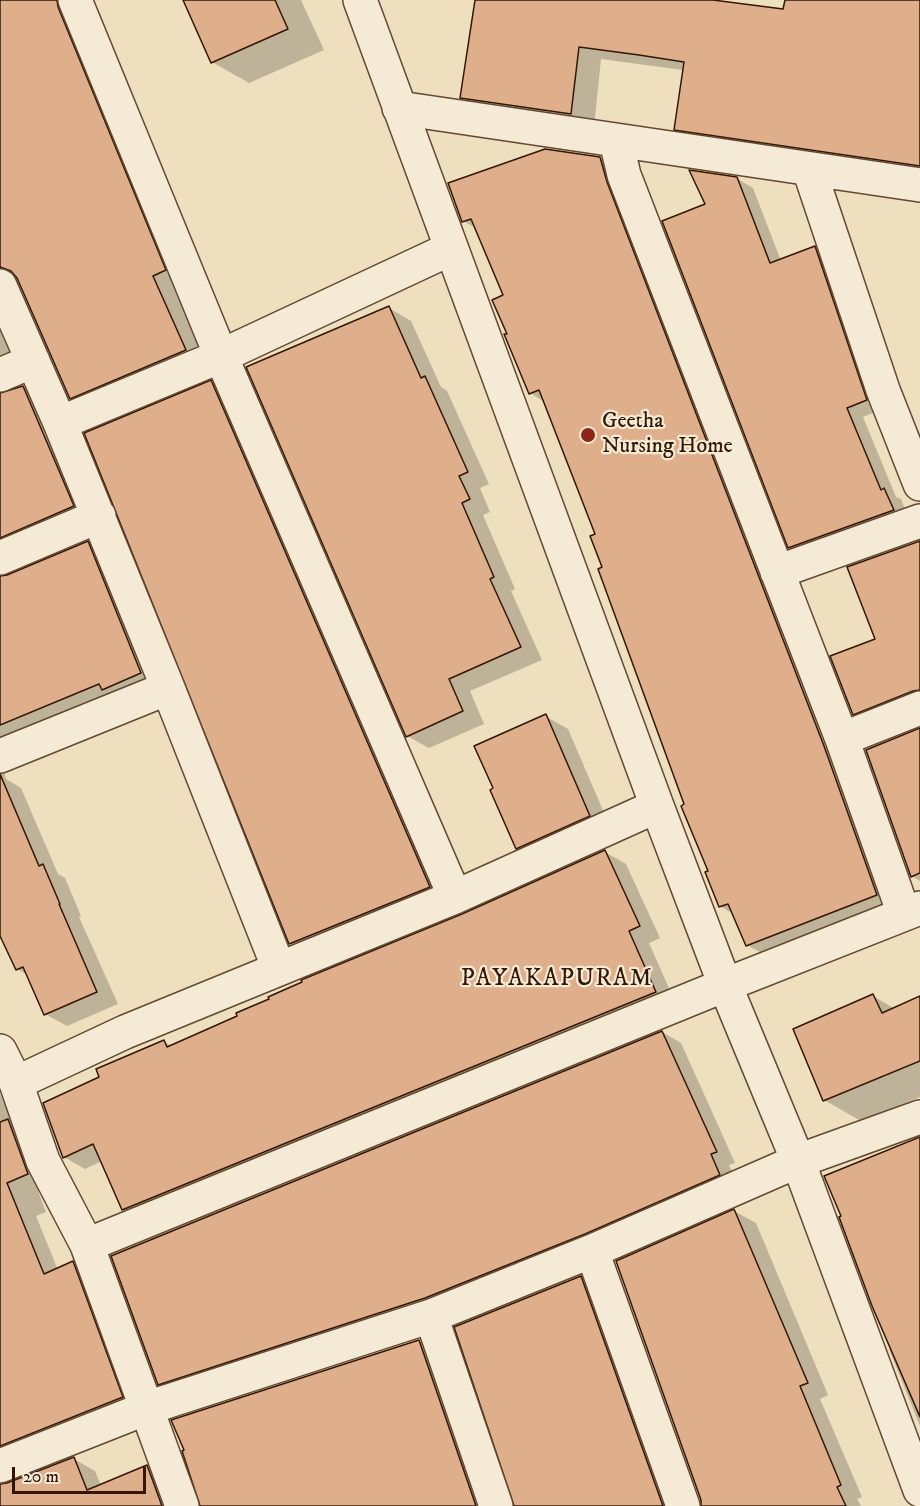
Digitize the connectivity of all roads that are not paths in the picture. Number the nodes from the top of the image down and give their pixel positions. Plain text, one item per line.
1 (75, 0) edge
2 (360, 0) edge
3 (399, 108) junction
4 (616, 141) junction
5 (809, 169) junction
6 (920, 185) edge
7 (450, 249) junction
8 (0, 286) edge
9 (221, 356) junction
10 (33, 361) junction
11 (0, 375) edge
12 (60, 423) junction
13 (920, 484) edge
14 (99, 516) junction
15 (920, 521) edge
16 (0, 558) edge
17 (777, 572) junction
18 (168, 688) junction
19 (920, 708) edge
20 (843, 740) junction
21 (0, 756) edge
22 (657, 806) junction
23 (455, 897) junction
24 (912, 911) edge
25 (279, 969) junction
26 (725, 985) junction
27 (0, 1051) edge
28 (16, 1083) junction
29 (920, 1117) edge
30 (798, 1161) junction
31 (87, 1245) junction
32 (592, 1251) junction
33 (430, 1316) junction
34 (147, 1408) junction
35 (0, 1466) edge
36 (920, 1490) edge
37 (493, 1505) edge
38 (182, 1506) edge
39 (683, 1506) edge

1 - 9 street
2 - 3 street
3 - 4 street
3 - 7 street
4 - 5 street
4 - 17 street
5 - 6 street
5 - 13 street
7 - 9 street
7 - 22 street
8 - 10 street
9 - 12 street
9 - 23 street
10 - 11 street
10 - 12 street
12 - 14 street
14 - 16 street
14 - 18 street
15 - 17 street
17 - 20 street
18 - 21 street
18 - 25 street
19 - 20 street
20 - 24 street
22 - 23 street
22 - 26 street
23 - 25 street
24 - 26 street
25 - 28 street
26 - 30 street
26 - 31 street
27 - 28 street
28 - 31 street
29 - 30 street
30 - 32 street
30 - 36 street
31 - 34 street
32 - 33 street
32 - 39 street
33 - 34 street
33 - 37 street
34 - 35 street
34 - 38 street

